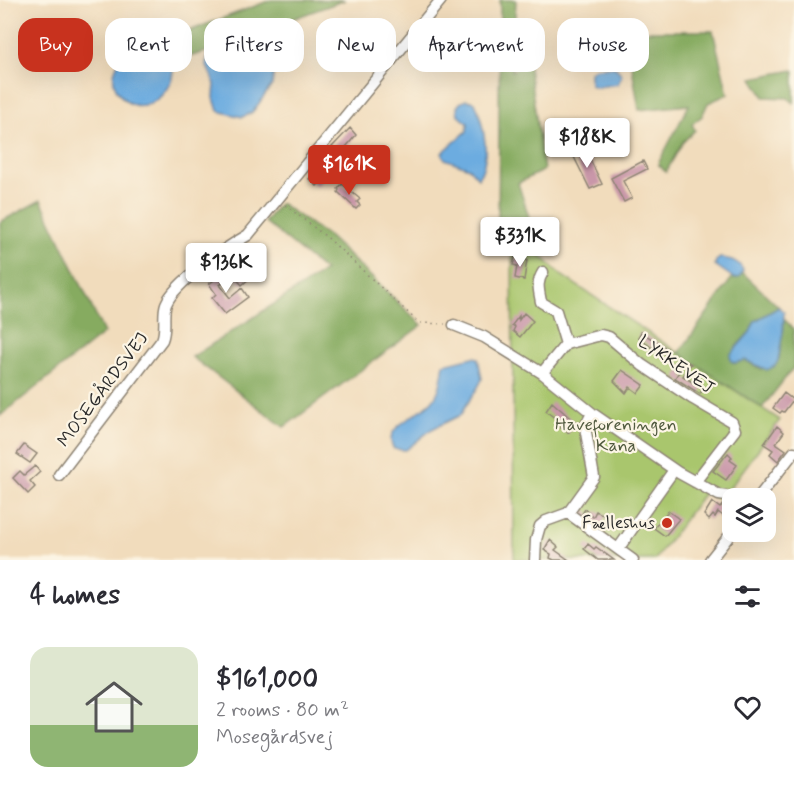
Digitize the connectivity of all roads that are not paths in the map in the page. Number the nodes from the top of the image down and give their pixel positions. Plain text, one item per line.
1 (441, 0) edge
2 (543, 272) dead end
3 (454, 325) road end
4 (566, 344) junction
5 (542, 373) junction
6 (592, 412) junction
7 (794, 452) edge
8 (674, 470) junction
9 (59, 475) dead end
10 (695, 482) junction
11 (766, 488) edge
12 (722, 495) edge
13 (568, 513) junction
14 (724, 542) edge
15 (618, 549) junction
16 (536, 560) edge
17 (633, 560) edge
18 (710, 560) edge

1 - 9 street, MOSEGÅRDSVEJ
2 - 4 street
3 - 5 street
4 - 5 street
4 - 10 street, LYKKEVEJ
5 - 6 street
6 - 8 street
6 - 13 street
7 - 11 street
8 - 10 street
8 - 15 street
10 - 12 street
13 - 15 street
13 - 16 street
14 - 18 street
15 - 17 street

